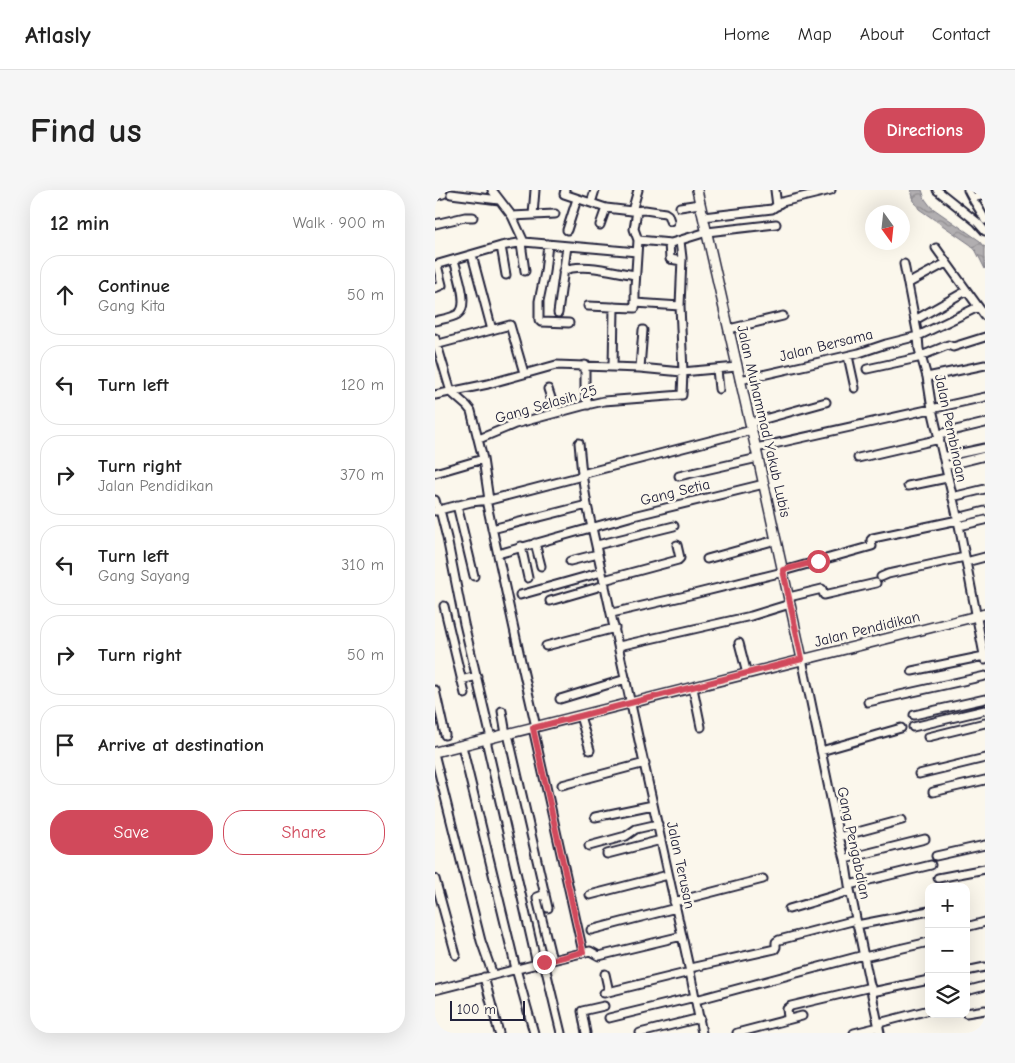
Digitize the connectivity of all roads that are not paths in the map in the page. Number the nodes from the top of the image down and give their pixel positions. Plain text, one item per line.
1 (492, 190) edge
2 (535, 190) edge
3 (565, 190) edge
4 (595, 190) edge
5 (638, 190) edge
6 (697, 190) edge
7 (775, 190) edge
8 (831, 190) edge
9 (937, 190) edge
10 (968, 190) edge
11 (451, 194) dead end
12 (985, 195) edge
13 (577, 198) junction
14 (972, 198) junction
15 (499, 200) junction
16 (591, 203) junction
17 (700, 204) junction
18 (777, 206) junction
19 (679, 207) dead end
20 (606, 208) junction
21 (634, 211) junction
22 (555, 214) dead end
23 (533, 215) junction
24 (984, 215) edge
25 (512, 216) junction
26 (473, 217) dead end
27 (703, 217) junction
28 (670, 221) dead end
29 (435, 224) edge
30 (776, 224) dead end
31 (600, 225) dead end
32 (567, 230) dead end
33 (985, 230) edge
34 (707, 232) junction
35 (638, 240) junction
36 (680, 241) junction
37 (522, 242) junction
38 (669, 243) junction
39 (548, 244) junction
40 (501, 246) junction
41 (567, 246) junction
42 (936, 248) dead end
43 (637, 252) junction
44 (472, 255) junction
45 (453, 260) junction
46 (681, 261) junction
47 (947, 263) junction
48 (904, 264) dead end
49 (436, 265) edge
50 (525, 271) dead end
51 (563, 271) junction
52 (506, 275) dead end
53 (635, 275) junction
54 (909, 284) junction
55 (435, 288) edge
56 (967, 291) junction
57 (635, 303) junction
58 (588, 306) dead end
59 (680, 306) junction
60 (614, 307) junction
61 (978, 307) junction
62 (558, 313) dead end
63 (783, 316) dead end
64 (985, 316) edge
65 (915, 320) junction
66 (435, 321) edge
67 (569, 323) dead end
68 (729, 329) junction
69 (492, 330) junction
70 (643, 330) dead end
71 (919, 336) junction
72 (985, 337) edge
73 (436, 343) edge
74 (848, 356) junction
75 (922, 359) junction
76 (585, 365) junction
77 (985, 365) edge
78 (613, 367) junction
79 (737, 367) junction
80 (640, 368) junction
81 (717, 369) junction
82 (867, 369) dead end
83 (683, 372) junction
84 (524, 373) junction
85 (927, 377) junction
86 (740, 380) junction
87 (855, 388) dead end
88 (548, 389) dead end
89 (719, 389) dead end
90 (451, 392) junction
91 (435, 395) edge
92 (985, 397) edge
93 (826, 402) dead end
94 (588, 404) junction
95 (932, 409) junction
96 (555, 414) junction
97 (985, 423) edge
98 (751, 426) junction
99 (939, 437) junction
100 (479, 439) junction
101 (579, 443) dead end
102 (756, 448) junction
103 (985, 448) edge
104 (985, 456) edge
105 (943, 457) junction
106 (758, 458) junction
107 (858, 458) dead end
108 (483, 459) junction
109 (945, 466) junction
110 (435, 473) edge
111 (582, 475) junction
112 (679, 476) dead end
113 (947, 478) junction
114 (764, 484) junction
115 (909, 486) dead end
116 (985, 489) edge
117 (952, 497) junction
118 (435, 500) edge
119 (487, 500) junction
120 (457, 505) junction
121 (587, 505) junction
122 (438, 511) edge
123 (985, 511) edge
124 (985, 520) edge
125 (958, 522) junction
126 (674, 526) dead end
127 (593, 527) junction
128 (492, 530) junction
129 (776, 540) junction
130 (535, 543) junction
131 (677, 545) dead end
132 (521, 546) junction
133 (597, 546) junction
134 (498, 554) junction
135 (598, 554) junction
136 (985, 557) edge
137 (707, 559) dead end
138 (965, 559) junction
139 (570, 561) dead end
140 (541, 566) dead end
141 (783, 571) junction
142 (474, 576) dead end
143 (881, 577) dead end
144 (528, 578) dead end
145 (604, 579) junction
146 (876, 583) dead end
147 (520, 595) dead end
148 (790, 600) junction
149 (550, 601) dead end
150 (444, 606) dead end
151 (612, 613) junction
152 (981, 615) edge
153 (615, 628) junction
154 (739, 643) dead end
155 (546, 646) dead end
156 (619, 646) junction
157 (985, 658) edge
158 (802, 659) junction
159 (912, 671) dead end
160 (747, 674) junction
161 (477, 676) junction
162 (985, 676) edge
163 (626, 679) junction
164 (461, 680) junction
165 (693, 688) junction
166 (435, 690) edge
167 (465, 694) dead end
168 (561, 699) dead end
169 (985, 699) edge
170 (868, 702) dead end
171 (632, 703) junction
172 (985, 710) edge
173 (502, 711) dead end
174 (914, 715) dead end
175 (580, 716) junction
176 (985, 723) edge
177 (535, 727) junction
178 (701, 727) dead end
179 (913, 727) dead end
180 (901, 728) dead end
181 (507, 734) junction
182 (445, 735) dead end
183 (927, 738) dead end
184 (488, 739) junction
185 (462, 746) junction
186 (590, 750) dead end
187 (435, 752) edge
188 (822, 753) junction
189 (435, 757) edge
190 (985, 758) edge
191 (645, 763) junction
192 (919, 774) dead end
193 (985, 780) edge
194 (562, 785) dead end
195 (933, 792) dead end
196 (653, 805) junction
197 (595, 817) dead end
198 (902, 820) dead end
199 (658, 824) junction
200 (839, 837) junction
201 (925, 839) dead end
202 (661, 840) junction
203 (985, 845) edge
204 (589, 846) dead end
205 (607, 854) dead end
206 (936, 856) dead end
207 (845, 859) junction
208 (931, 865) dead end
209 (985, 869) edge
210 (669, 874) junction
211 (938, 878) dead end
212 (435, 879) edge
213 (763, 879) dead end
214 (849, 888) junction
215 (545, 894) junction
216 (590, 896) dead end
217 (675, 905) junction
218 (548, 908) dead end
219 (789, 909) dead end
220 (925, 912) edge
221 (857, 922) junction
222 (985, 922) edge
223 (970, 926) edge
224 (591, 930) dead end
225 (682, 936) junction
226 (925, 943) edge
227 (583, 952) junction
228 (456, 955) dead end
229 (864, 956) junction
230 (552, 960) junction
231 (540, 963) junction
232 (985, 967) edge
233 (516, 969) junction
234 (690, 970) junction
235 (970, 971) edge
236 (605, 974) dead end
237 (493, 975) junction
238 (484, 977) junction
239 (435, 981) edge
240 (925, 981) edge
241 (985, 986) edge
242 (436, 990) edge
243 (871, 990) junction
244 (970, 990) edge
245 (696, 998) junction
246 (604, 1006) dead end
247 (985, 1010) edge
248 (925, 1011) edge
249 (970, 1012) edge
250 (802, 1016) dead end
251 (609, 1018) dead end
252 (699, 1018) junction
253 (787, 1019) junction
254 (879, 1028) edge
255 (499, 1033) edge
256 (534, 1033) edge
257 (561, 1033) edge
258 (586, 1033) edge
259 (639, 1033) edge
260 (702, 1033) edge
261 (737, 1033) edge
262 (854, 1033) edge

1 - 15 street
2 - 23 street
3 - 13 street
4 - 16 street
5 - 21 street
6 - 17 main road, Jalan Muhammad Yakub Lubis
7 - 18 street
8 - 18 street
9 - 33 street
10 - 14 street
11 - 15 street
12 - 14 street
13 - 16 street
13 - 32 street
14 - 24 street
15 - 25 street
16 - 20 street
17 - 19 street
17 - 27 main road, Jalan Muhammad Yakub Lubis
18 - 27 street
20 - 21 street
20 - 31 street
21 - 28 street
21 - 35 street
22 - 23 street
23 - 25 street
25 - 37 street
26 - 29 street
27 - 34 main road, Jalan Muhammad Yakub Lubis
30 - 34 street
34 - 36 street
34 - 68 main road, Jalan Muhammad Yakub Lubis
35 - 38 street
35 - 43 street
36 - 38 street
36 - 46 street
37 - 39 street
37 - 40 street
37 - 50 street
38 - 46 street
39 - 41 street
39 - 67 street
40 - 44 street
40 - 52 street
41 - 43 street
41 - 51 street
42 - 47 street
43 - 53 street
44 - 45 street
44 - 69 street
45 - 49 street
45 - 66 street
46 - 59 street
47 - 54 street
47 - 56 street
48 - 54 street, Jalan Pembinaan
49 - 55 street
51 - 53 street
51 - 62 street
53 - 57 street
54 - 65 street, Jalan Pembinaan
56 - 61 street
56 - 65 street
57 - 59 street
57 - 60 street
58 - 60 street
59 - 83 street
60 - 78 street
61 - 64 street
61 - 71 street, Jalan Bersama
63 - 68 street
65 - 71 street, Jalan Pembinaan
68 - 79 main road, Jalan Muhammad Yakub Lubis
69 - 73 street
69 - 84 street
70 - 80 street
71 - 74 street, Jalan Bersama
71 - 75 street, Jalan Pembinaan
72 - 75 street
73 - 90 street
74 - 86 street, Jalan Bersama
74 - 87 street
75 - 82 street
75 - 85 street, Jalan Pembinaan
76 - 78 street
76 - 84 street
76 - 94 street
77 - 85 street
78 - 80 street
79 - 81 street
79 - 86 main road, Jalan Muhammad Yakub Lubis
80 - 83 street
81 - 83 street
81 - 89 street
83 - 94 street, Gang Selasih 25
84 - 90 street
85 - 95 street, Jalan Pembinaan
86 - 98 main road, Jalan Muhammad Yakub Lubis
88 - 96 street
90 - 91 street
90 - 100 street
92 - 95 street
93 - 98 street
94 - 96 street, Gang Selasih 25
95 - 99 street, Jalan Pembinaan
95 - 102 street
96 - 100 street, Gang Selasih 25
97 - 99 street
98 - 102 main road, Jalan Muhammad Yakub Lubis
98 - 111 street
99 - 105 street, Jalan Pembinaan
99 - 107 street
100 - 108 street
101 - 111 street, Jalan Terusan
102 - 106 main road, Jalan Muhammad Yakub Lubis
103 - 105 street
104 - 109 street
105 - 109 street, Jalan Pembinaan
106 - 112 street
106 - 114 main road, Jalan Muhammad Yakub Lubis
108 - 110 street
108 - 119 street
109 - 113 street, Jalan Pembinaan
111 - 119 street
111 - 121 street, Jalan Terusan
113 - 115 street
113 - 117 street, Jalan Pembinaan
114 - 127 street, Gang Setia
114 - 129 main road, Jalan Muhammad Yakub Lubis
116 - 117 street
117 - 125 street, Jalan Pembinaan
118 - 122 street
119 - 120 street
119 - 128 street
120 - 122 street
120 - 142 street
121 - 127 street, Jalan Terusan
121 - 128 street
122 - 161 street
123 - 125 street
124 - 125 street
125 - 138 street, Jalan Pembinaan
125 - 141 street
126 - 133 street
127 - 130 street, Gang Setia
127 - 133 street, Jalan Terusan
128 - 134 street
129 - 137 street
129 - 141 main road, Jalan Muhammad Yakub Lubis
130 - 132 street, Gang Setia
130 - 140 street
131 - 145 street
132 - 134 street, Gang Setia
132 - 144 street
133 - 135 street, Jalan Terusan
134 - 177 street
135 - 139 street
135 - 145 street, Jalan Terusan
136 - 138 street
138 - 143 street
138 - 152 street, Jalan Pembinaan
141 - 148 main road, Jalan Muhammad Yakub Lubis
141 - 151 street
145 - 147 street
145 - 149 street
145 - 151 street, Jalan Terusan
146 - 148 street
148 - 156 street
148 - 158 main road, Jalan Muhammad Yakub Lubis
150 - 164 street
151 - 153 street, Jalan Terusan
152 - 157 street, Jalan Pembinaan
152 - 158 main road, Jalan Pendidikan
153 - 155 street
153 - 156 street, Jalan Terusan
154 - 160 street
156 - 163 street, Jalan Terusan
157 - 159 street
158 - 160 main road, Jalan Pendidikan
158 - 188 street, Gang Pengabdian
160 - 165 main road, Jalan Pendidikan
161 - 164 street
161 - 184 street
162 - 170 street
163 - 168 street
163 - 171 street, Jalan Terusan
164 - 167 street
165 - 171 main road, Jalan Pendidikan
165 - 178 street
166 - 182 street
169 - 174 street
171 - 175 main road, Jalan Pendidikan
171 - 191 street, Jalan Terusan
172 - 179 street
173 - 181 street
175 - 177 main road, Jalan Pendidikan
175 - 186 street
176 - 183 street
177 - 181 main road, Jalan Pendidikan
177 - 227 street
180 - 188 street
181 - 184 main road, Jalan Pendidikan
181 - 215 street
184 - 185 main road, Jalan Pendidikan
184 - 231 street
185 - 187 main road, Jalan Pendidikan
185 - 233 street
188 - 200 street, Gang Pengabdian
189 - 237 street
190 - 192 street
191 - 194 street
191 - 196 street, Jalan Terusan
193 - 195 street
196 - 197 street
196 - 199 street, Jalan Terusan
198 - 200 street
199 - 202 street, Jalan Terusan
199 - 204 street
200 - 207 street, Gang Pengabdian
201 - 207 street
202 - 205 street
202 - 210 street, Jalan Terusan
203 - 206 street
207 - 214 street, Gang Pengabdian
208 - 214 street
209 - 211 street
210 - 216 street
210 - 217 street, Jalan Terusan
212 - 228 street
213 - 217 street
214 - 219 street
214 - 221 street, Gang Pengabdian
215 - 218 street
215 - 230 street
217 - 224 street
217 - 225 street, Jalan Terusan
220 - 221 street
221 - 229 street, Gang Pengabdian
221 - 234 street
222 - 223 street
225 - 227 street
225 - 234 street, Jalan Terusan
226 - 229 street
227 - 230 street
229 - 243 street, Gang Pengabdian
229 - 245 street
230 - 231 street
231 - 233 street
231 - 257 street
232 - 235 street
233 - 237 street
233 - 256 street
234 - 236 street
234 - 245 street, Jalan Terusan
237 - 238 street
238 - 242 street
238 - 255 street
239 - 242 street
240 - 243 street
241 - 244 street
243 - 253 street
243 - 254 street, Gang Pengabdian
245 - 251 street
245 - 252 street, Jalan Terusan
246 - 258 street
247 - 249 street
248 - 254 street
250 - 253 street
252 - 259 street
252 - 260 street, Jalan Terusan
253 - 261 street
254 - 262 street

